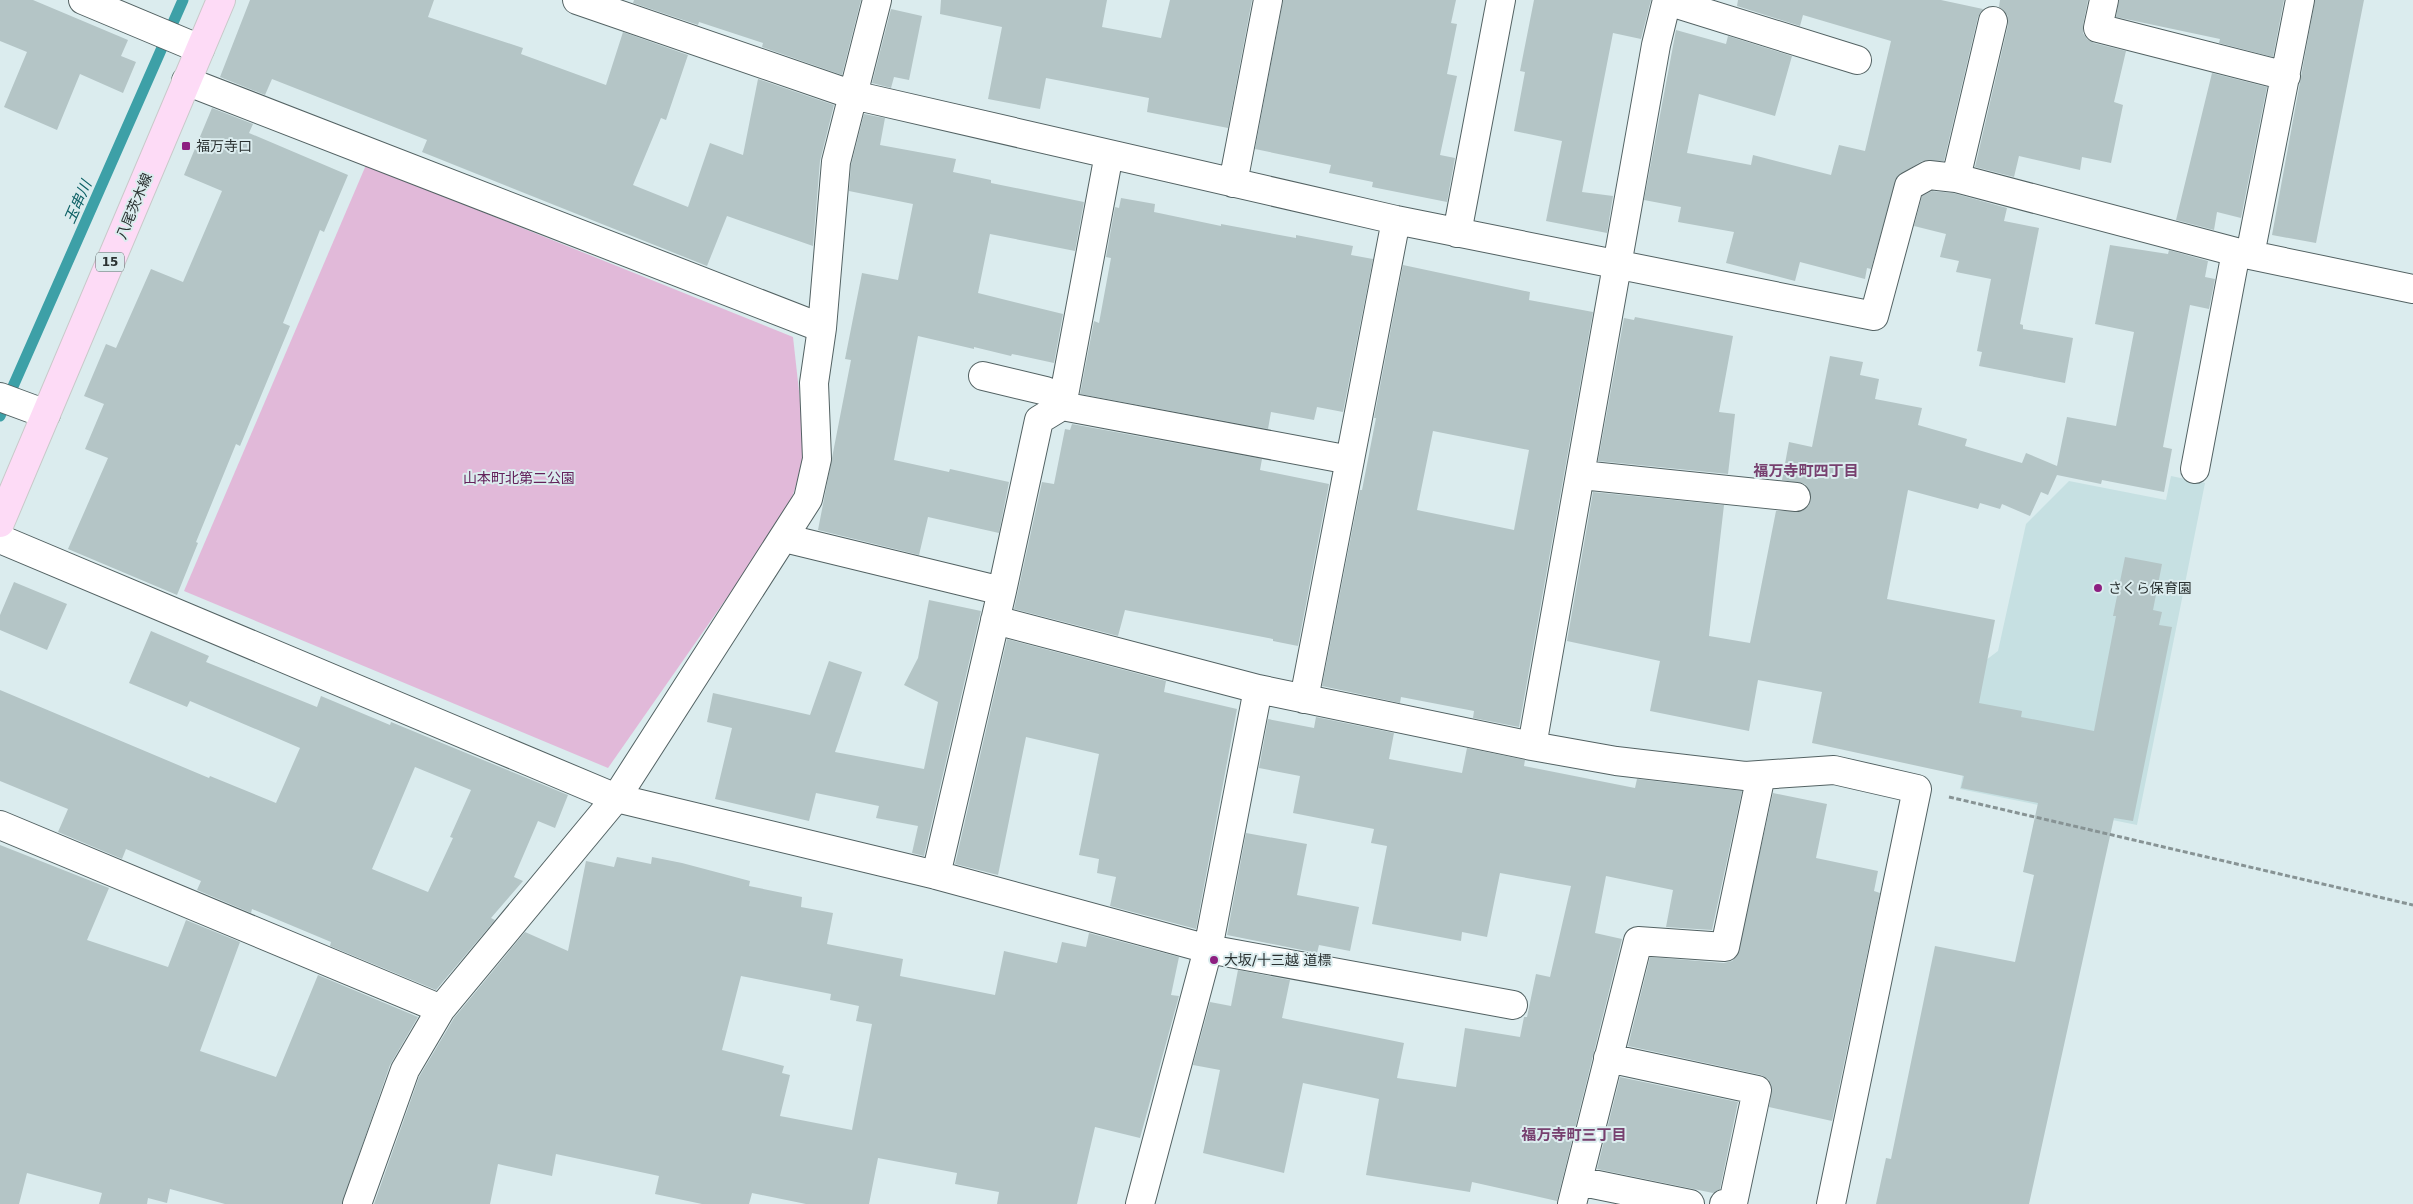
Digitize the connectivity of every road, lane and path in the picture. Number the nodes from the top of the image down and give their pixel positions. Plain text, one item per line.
1 (83, 0) edge
2 (221, 0) edge
3 (577, 0) edge
4 (878, 0) edge
5 (1268, 0) edge
6 (1501, 0) edge
7 (2104, 0) edge
8 (2300, 0) edge
9 (1667, 1) edge
10 (1993, 21) dead end
11 (196, 47) junction
12 (1857, 60) dead end
13 (2286, 76) junction
14 (186, 81) junction
15 (853, 95) junction
16 (1109, 154) junction
17 (1956, 178) junction
18 (1233, 183) junction
19 (1396, 220) junction
20 (1456, 232) junction
21 (2243, 254) junction
22 (1619, 267) junction
23 (2413, 289) edge
24 (822, 328) junction
25 (984, 376) dead end
26 (0, 398) edge
27 (1062, 406) junction
28 (38, 412) junction
29 (1350, 460) junction
30 (2195, 469) dead end
31 (1581, 475) junction
32 (1796, 497) dead end
33 (0, 523) edge
34 (784, 538) junction
35 (0, 539) edge
36 (1002, 591) junction
37 (995, 620) junction
38 (1258, 689) junction
39 (1304, 699) junction
40 (1532, 746) junction
41 (1762, 775) junction
42 (1917, 789) junction
43 (616, 798) junction
44 (0, 824) edge
45 (936, 875) junction
46 (2413, 905) edge
47 (1208, 948) junction
48 (1514, 1005) dead end
49 (441, 1009) junction
50 (1608, 1058) junction
51 (1575, 1192) edge
52 (357, 1204) edge
53 (1140, 1204) edge
54 (1690, 1204) edge
55 (1724, 1204) edge
56 (1831, 1204) edge

1 - 11 street
2 - 11 main road, 八尾茨木線 / 15
3 - 15 street
4 - 15 street
5 - 18 street
6 - 20 street
7 - 13 street
8 - 13 street
9 - 12 street
9 - 22 street
10 - 17 street
11 - 14 main road, 八尾茨木線 / 15
13 - 21 street
14 - 24 street
14 - 28 main road, 八尾茨木線 / 15
15 - 16 street
15 - 24 street
16 - 18 street
16 - 27 street
17 - 21 street
17 - 22 street
18 - 19 street
19 - 20 street
19 - 29 street
20 - 22 street
21 - 23 street
21 - 30 street
22 - 31 street
24 - 34 street
25 - 27 street
26 - 28 street
27 - 29 street
27 - 36 street
28 - 33 main road, 八尾茨木線 / 15
29 - 39 street
31 - 32 street
31 - 40 street
34 - 36 street
34 - 43 street
35 - 43 street
36 - 37 street
37 - 38 street
37 - 45 street
38 - 39 street
38 - 47 street
39 - 40 street
40 - 41 street
41 - 42 street
41 - 50 street
42 - 46 path
42 - 56 street
43 - 45 street
43 - 49 street
44 - 49 street
45 - 47 street
47 - 48 street
47 - 53 street
49 - 52 street
50 - 51 street
50 - 55 street
51 - 54 street

